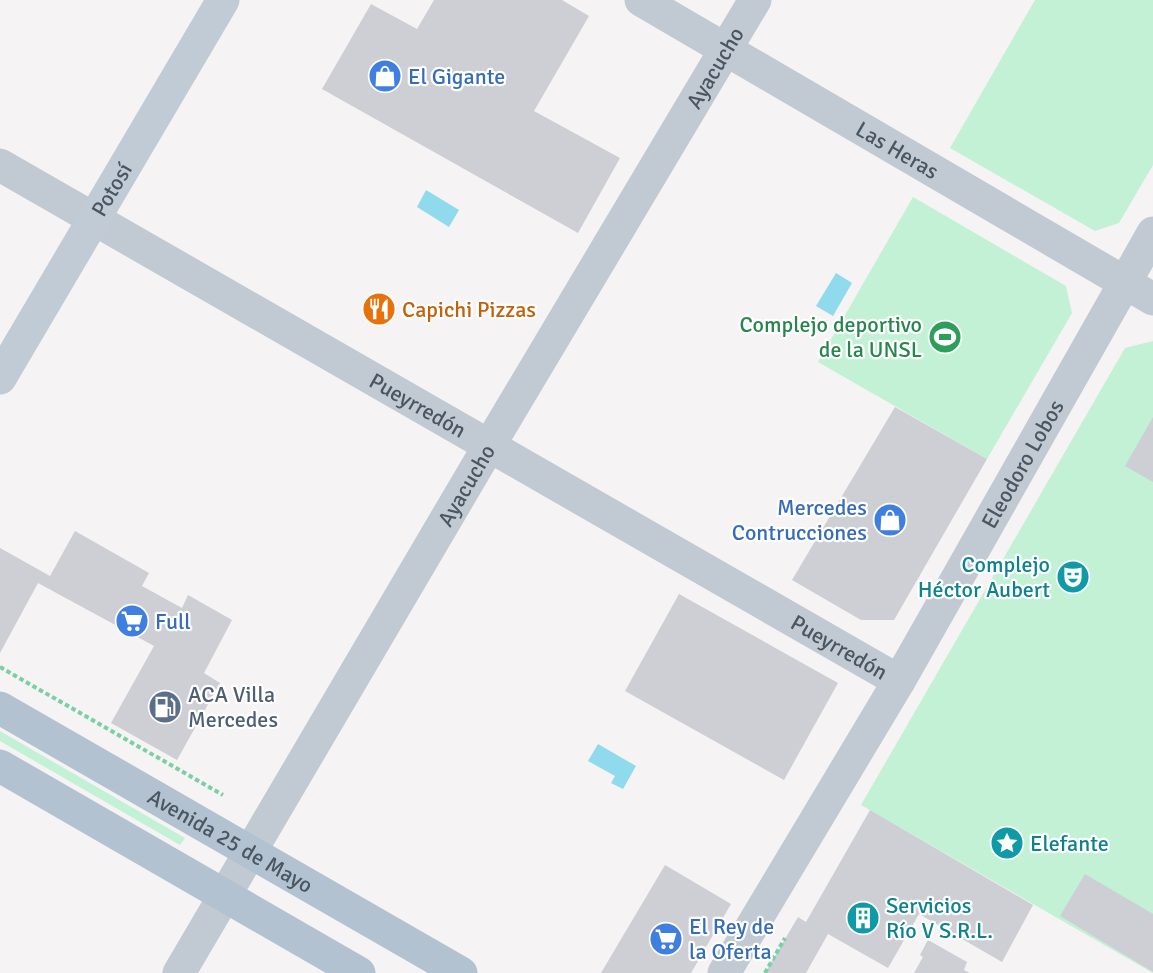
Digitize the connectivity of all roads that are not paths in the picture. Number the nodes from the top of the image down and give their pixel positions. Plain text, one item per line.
1 (224, 0) edge
2 (641, 0) edge
3 (755, 0) edge
4 (727, 49) junction
5 (0, 165) edge
6 (94, 219) junction
7 (1153, 233) edge
8 (1124, 283) junction
9 (1153, 299) edge
10 (0, 378) edge
11 (489, 446) junction
12 (898, 681) junction
13 (0, 708) edge
14 (0, 766) edge
15 (250, 852) junction
16 (225, 896) junction
17 (179, 973) edge
18 (359, 973) edge
19 (461, 973) edge
20 (724, 973) edge

1 - 6 main road, Potosí
2 - 4 street, Las Heras
3 - 4 street, Ayacucho
4 - 8 street, Las Heras
4 - 11 street, Ayacucho
5 - 6 street, Pueyrredón
6 - 10 main road, Potosí
6 - 11 street, Pueyrredón
7 - 8 street, Eleodoro Lobos
8 - 9 street, Las Heras
8 - 12 street, Eleodoro Lobos
11 - 12 street, Pueyrredón
11 - 15 street, Ayacucho
12 - 20 street, Eleodoro Lobos
13 - 15 main road, Avenida 25 de Mayo
14 - 16 main road
15 - 16 street, Ayacucho
15 - 19 main road, Avenida 25 de Mayo
16 - 17 street, Ayacucho
16 - 18 main road

